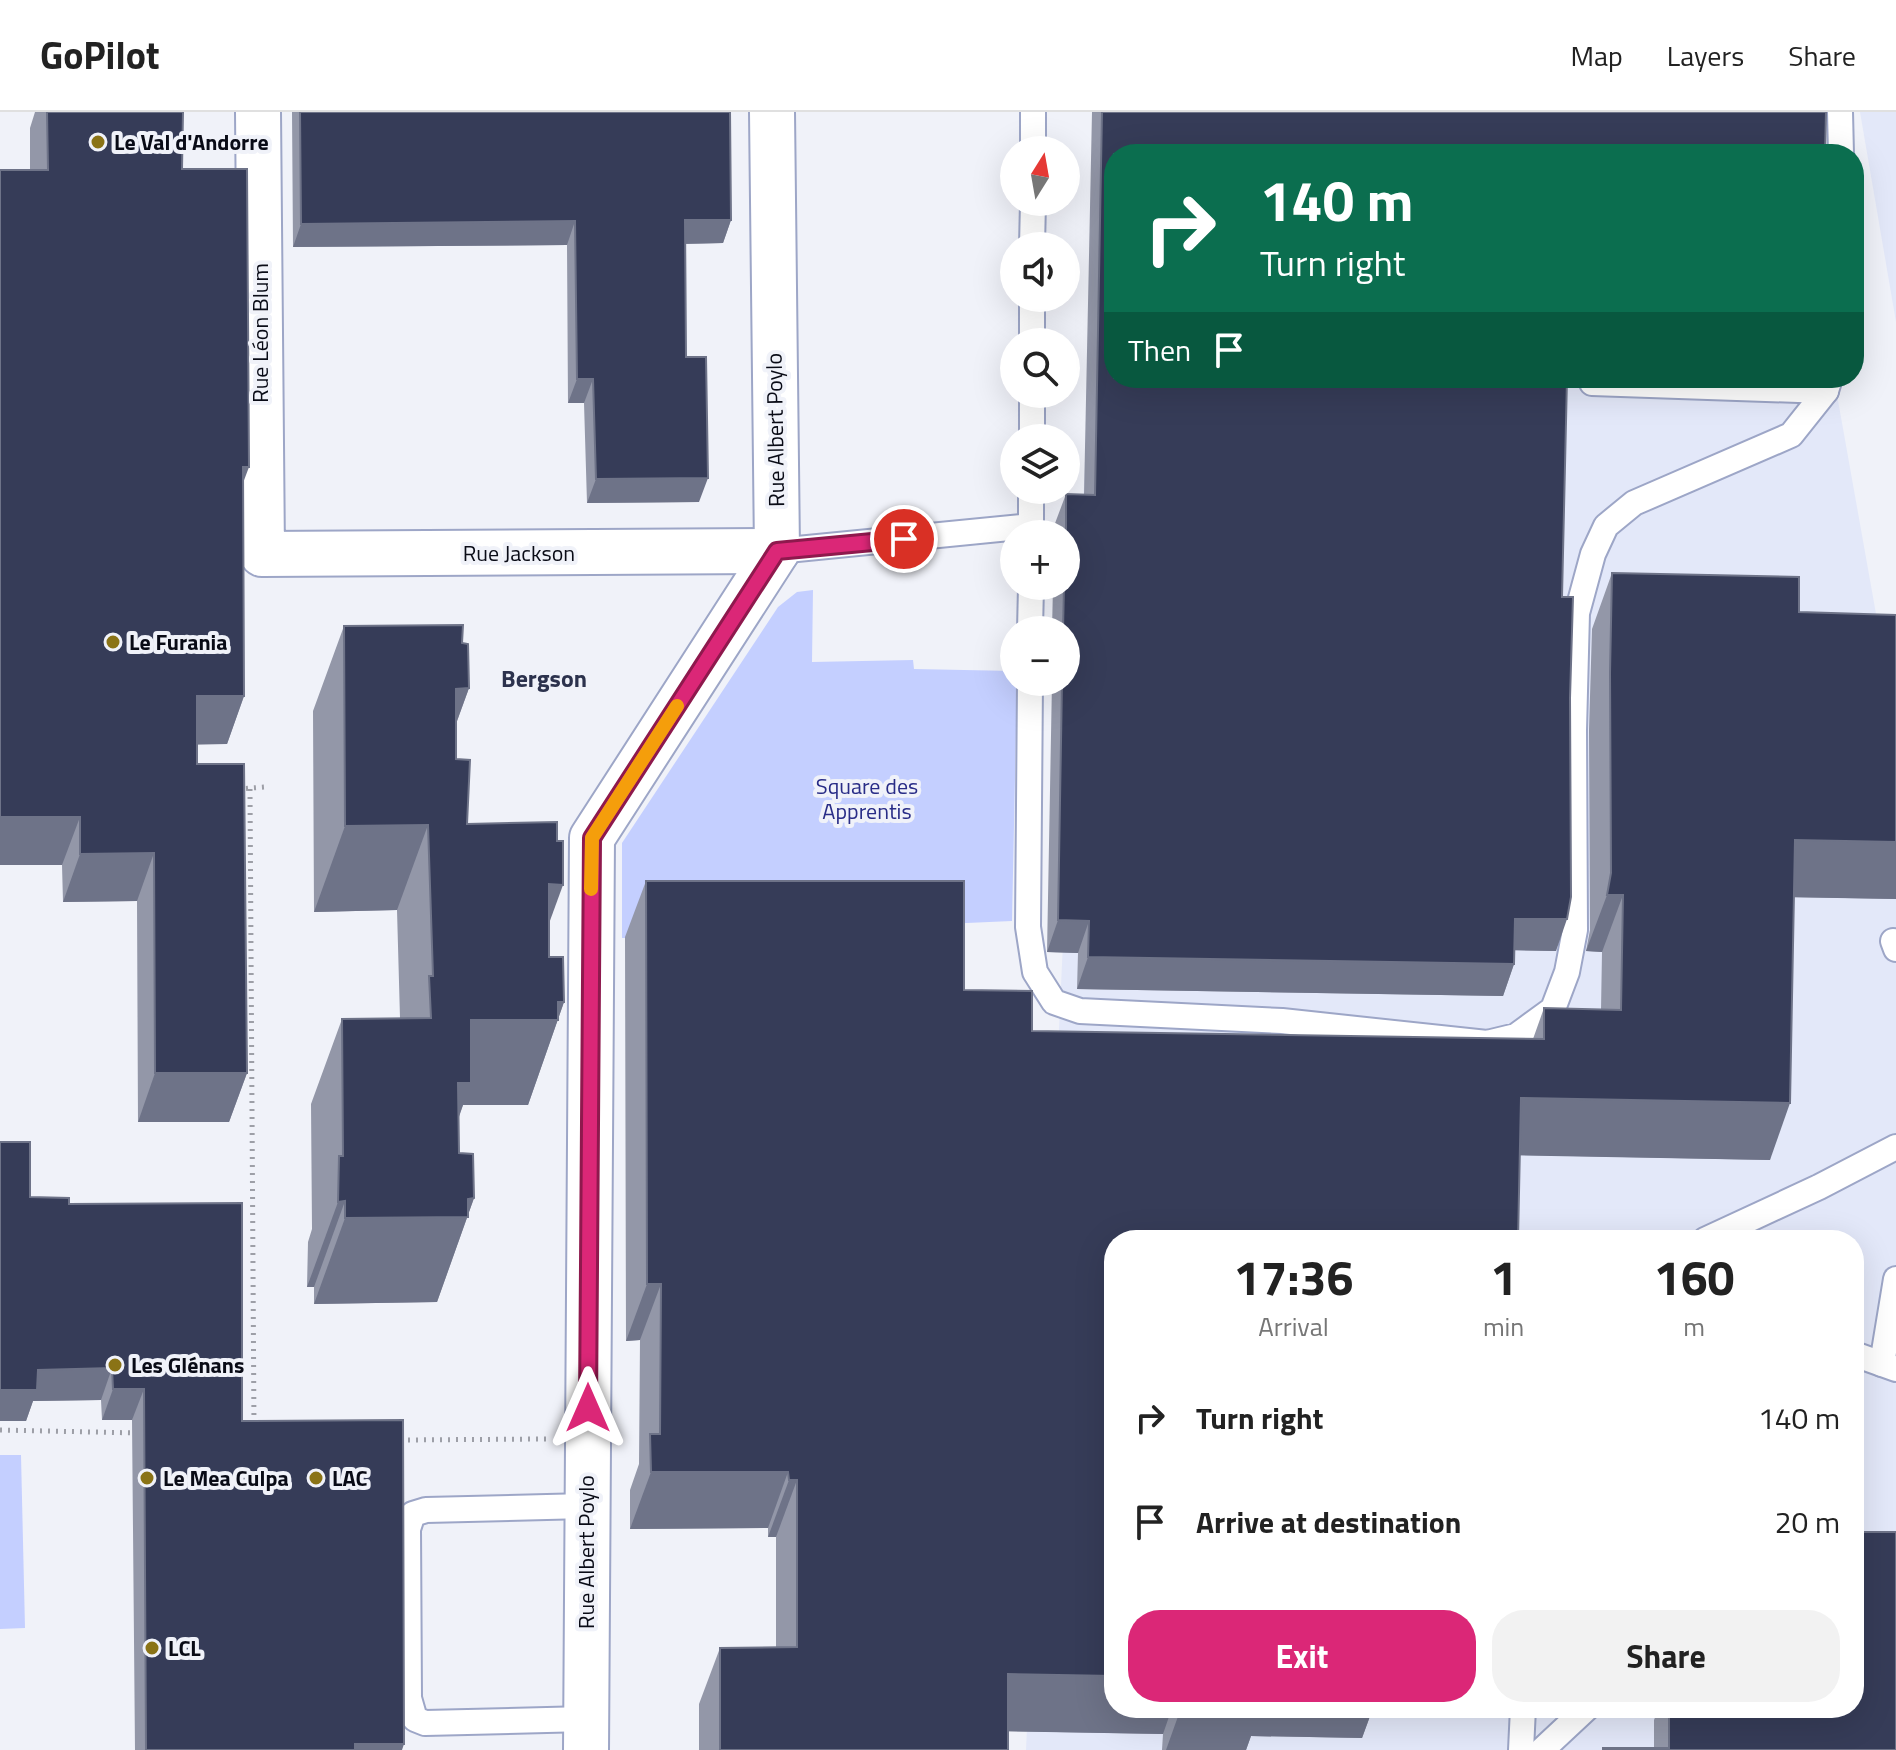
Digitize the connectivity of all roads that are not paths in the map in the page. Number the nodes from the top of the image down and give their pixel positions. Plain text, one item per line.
1 (258, 112) edge
2 (772, 112) edge
3 (1033, 112) edge
4 (1840, 112) edge
5 (1033, 136) edge
6 (1841, 144) edge
7 (1825, 388) edge
8 (1000, 533) edge
9 (777, 551) junction
10 (262, 554) joint
11 (1030, 696) edge
12 (1896, 1147) edge
13 (1727, 1230) edge
14 (1896, 1279) edge
15 (1864, 1358) edge
16 (1889, 1367) edge
17 (586, 1506) junction
18 (1523, 1718) edge
19 (1576, 1718) edge
20 (586, 1734) edge
21 (1521, 1750) edge
22 (1542, 1750) edge

1 - 10 street, Rue Léon Blum
2 - 9 street, Rue Albert Poylo
3 - 5 lane
4 - 6 lane
7 - 11 lane
8 - 9 lane
9 - 10 street, Rue Jackson
9 - 17 street, Rue Albert Poylo
12 - 13 lane
14 - 16 lane
15 - 16 lane
17 - 20 street, Rue Albert Poylo
17 - 20 lane
18 - 21 lane
19 - 22 lane

